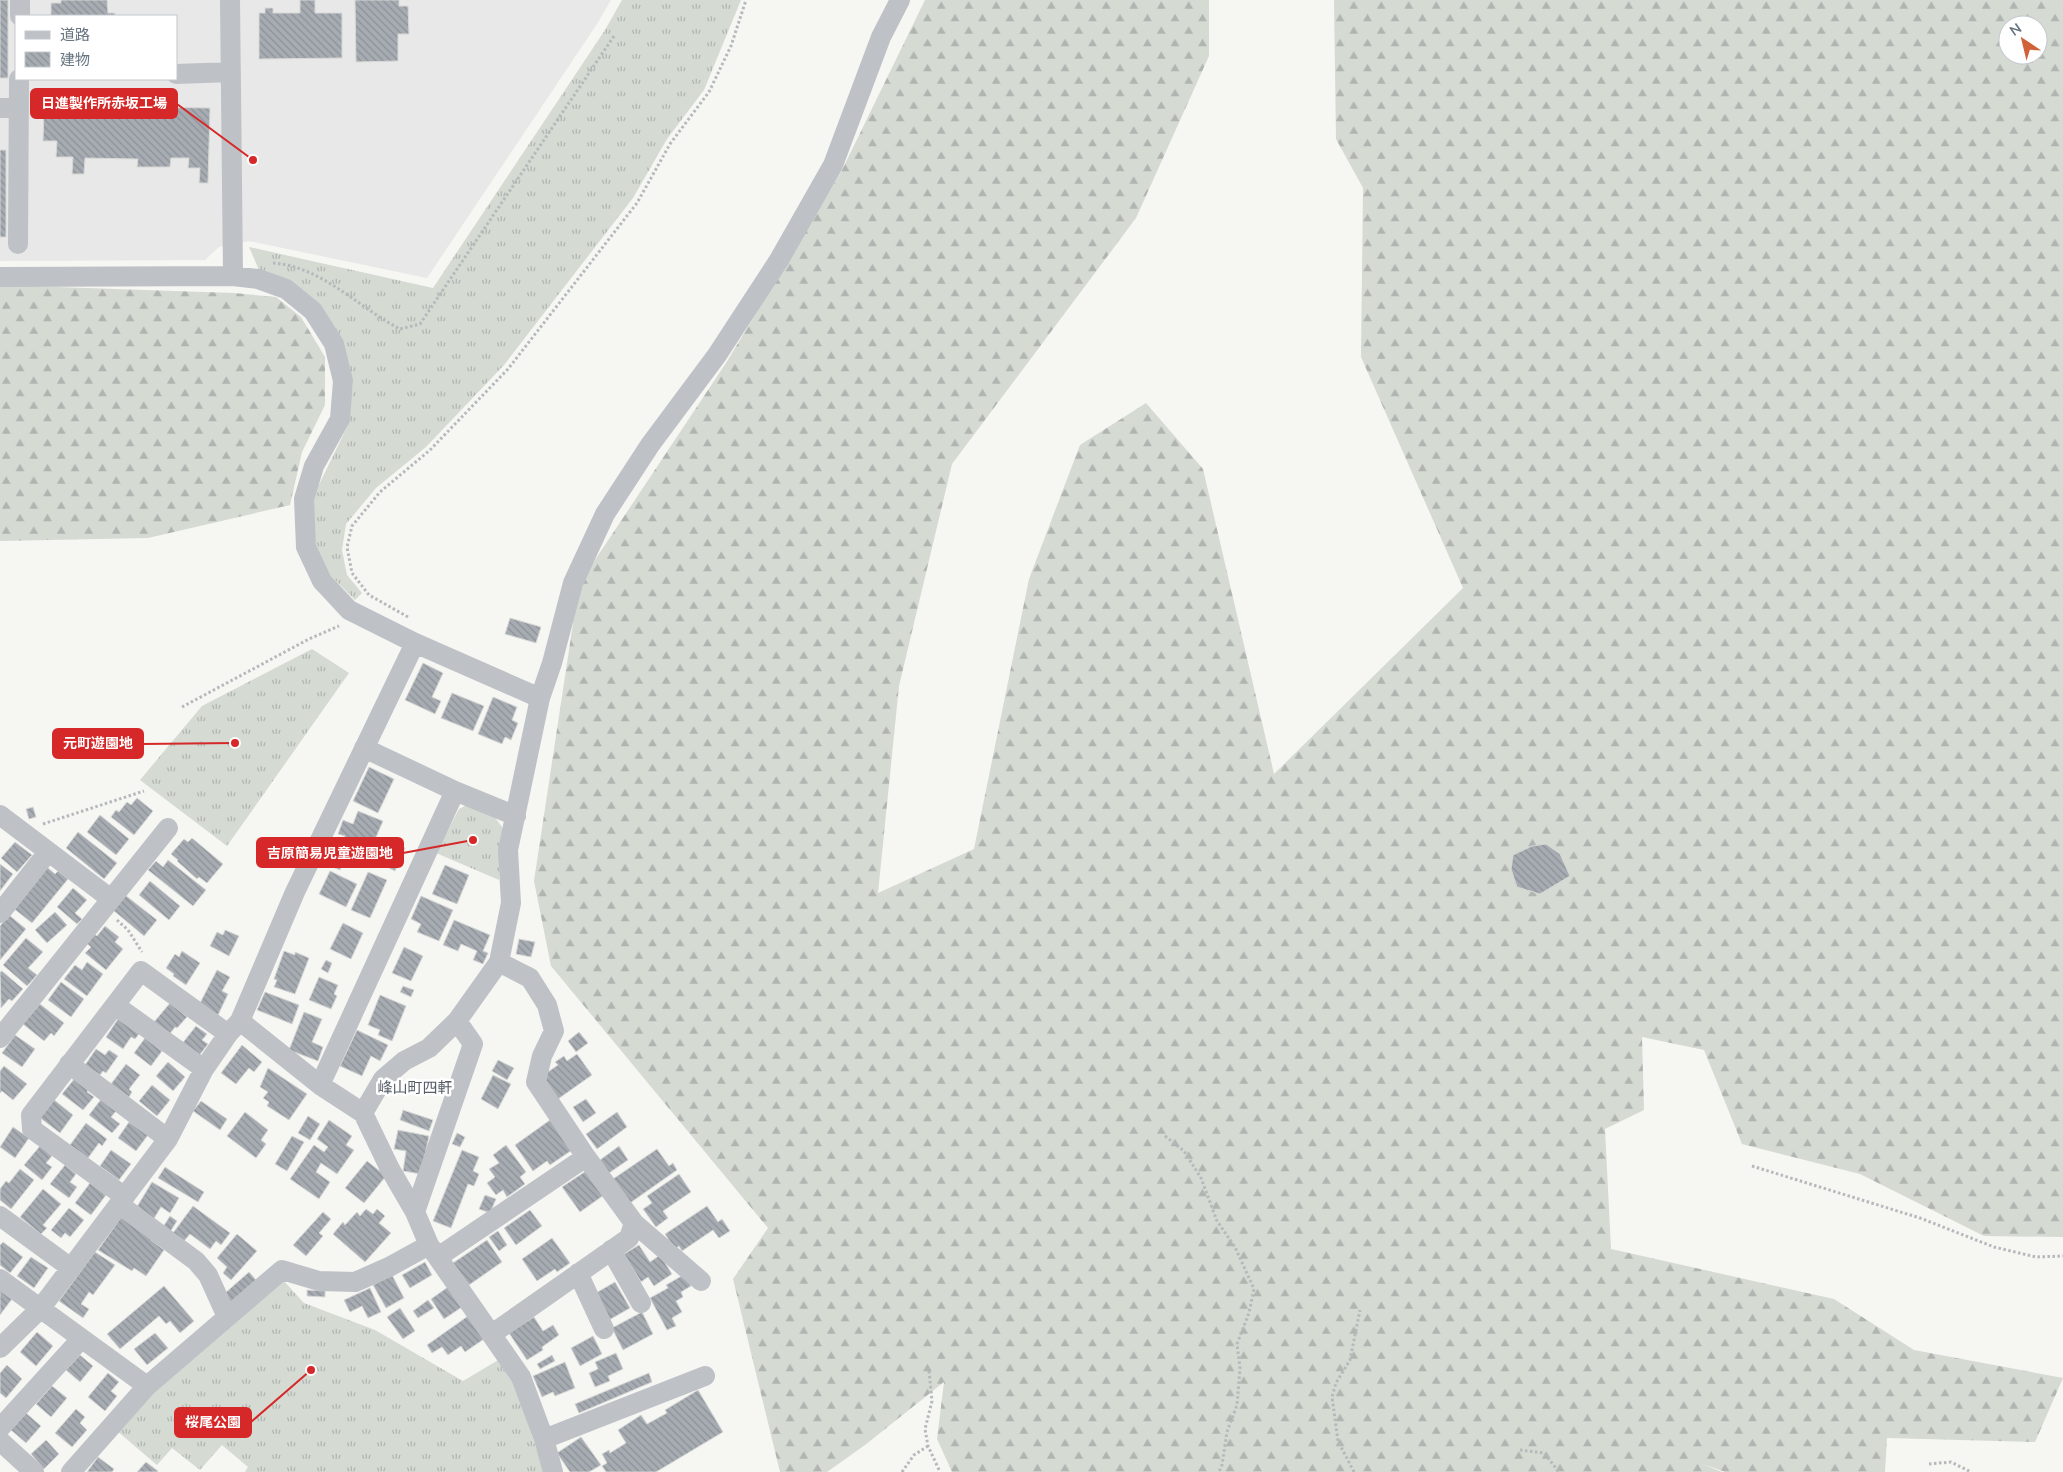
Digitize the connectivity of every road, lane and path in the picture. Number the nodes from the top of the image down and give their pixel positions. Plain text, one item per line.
1 (20, 0) edge
2 (230, 0) edge
3 (746, 0) edge
4 (900, 0) edge
5 (20, 15) edge
6 (614, 36) dead end
7 (231, 72) junction
8 (178, 74) edge
9 (20, 80) edge
10 (10, 108) edge
11 (18, 244) dead end
12 (267, 263) dead end
13 (233, 276) junction
14 (0, 277) edge
15 (362, 616) junction
16 (414, 643) junction
17 (540, 698) junction
18 (182, 708) dead end
19 (364, 748) junction
20 (144, 791) dead end
21 (456, 791) junction
22 (516, 816) junction
23 (3, 823) edge
24 (168, 828) dead end
25 (27, 836) junction
26 (48, 852) junction
27 (107, 904) junction
28 (0, 913) edge
29 (499, 962) junction
30 (141, 971) junction
31 (115, 1005) junction
32 (457, 1021) junction
33 (234, 1028) junction
34 (0, 1038) edge
35 (69, 1064) junction
36 (204, 1069) junction
37 (320, 1085) junction
38 (363, 1113) junction
39 (1165, 1136) dead end
40 (168, 1139) junction
41 (586, 1157) junction
42 (1752, 1166) dead end
43 (123, 1201) junction
44 (415, 1212) junction
45 (0, 1216) edge
46 (634, 1223) junction
47 (611, 1250) junction
48 (433, 1251) junction
49 (2063, 1256) edge
50 (72, 1268) junction
51 (578, 1273) junction
52 (0, 1279) edge
53 (701, 1281) dead end
54 (642, 1303) dead end
55 (40, 1309) junction
56 (1360, 1310) dead end
57 (228, 1318) junction
58 (604, 1329) dead end
59 (492, 1334) junction
60 (81, 1339) junction
61 (0, 1348) edge
62 (929, 1371) dead end
63 (705, 1376) dead end
64 (147, 1386) junction
65 (0, 1428) edge
66 (544, 1439) junction
67 (0, 1441) edge
68 (928, 1446) junction
69 (1520, 1450) dead end
70 (1929, 1464) dead end
71 (34, 1472) edge
72 (71, 1472) edge
73 (553, 1472) edge
74 (902, 1472) edge
75 (940, 1472) edge
76 (1219, 1472) edge
77 (1354, 1472) edge
78 (1559, 1472) edge
79 (1971, 1472) edge

1 - 5 street
2 - 7 street
3 - 16 path
4 - 17 street
6 - 12 path
7 - 8 street
7 - 13 street
9 - 10 street
10 - 11 street
13 - 14 street
13 - 15 street
15 - 16 street
15 - 18 path
16 - 17 street
16 - 19 street
17 - 22 street
19 - 21 street
19 - 33 street
20 - 25 path
21 - 22 street
21 - 37 street
22 - 29 street
23 - 25 street
24 - 27 street
25 - 26 street
26 - 27 street
26 - 28 street
27 - 30 path
27 - 34 street
29 - 32 street
29 - 41 street
30 - 31 street
30 - 33 street
31 - 35 street
31 - 36 street
32 - 38 street
32 - 44 street
33 - 36 street
33 - 37 street
35 - 40 street
35 - 43 street
36 - 40 street
37 - 38 street
38 - 44 street
39 - 76 path
40 - 43 street
41 - 46 street
41 - 48 street
42 - 49 path
43 - 50 street
43 - 57 street
44 - 48 street
45 - 50 street
46 - 47 street
46 - 53 street
47 - 51 street
47 - 54 street
48 - 57 street
48 - 59 street
50 - 55 street
51 - 58 street
51 - 59 street
52 - 55 street
55 - 60 street
55 - 61 street
56 - 77 path
57 - 64 street
59 - 66 street
60 - 64 street
60 - 65 street
62 - 68 path
63 - 66 street
64 - 72 street
66 - 73 street
67 - 71 street
68 - 74 path
68 - 75 path
69 - 78 path
70 - 79 path

